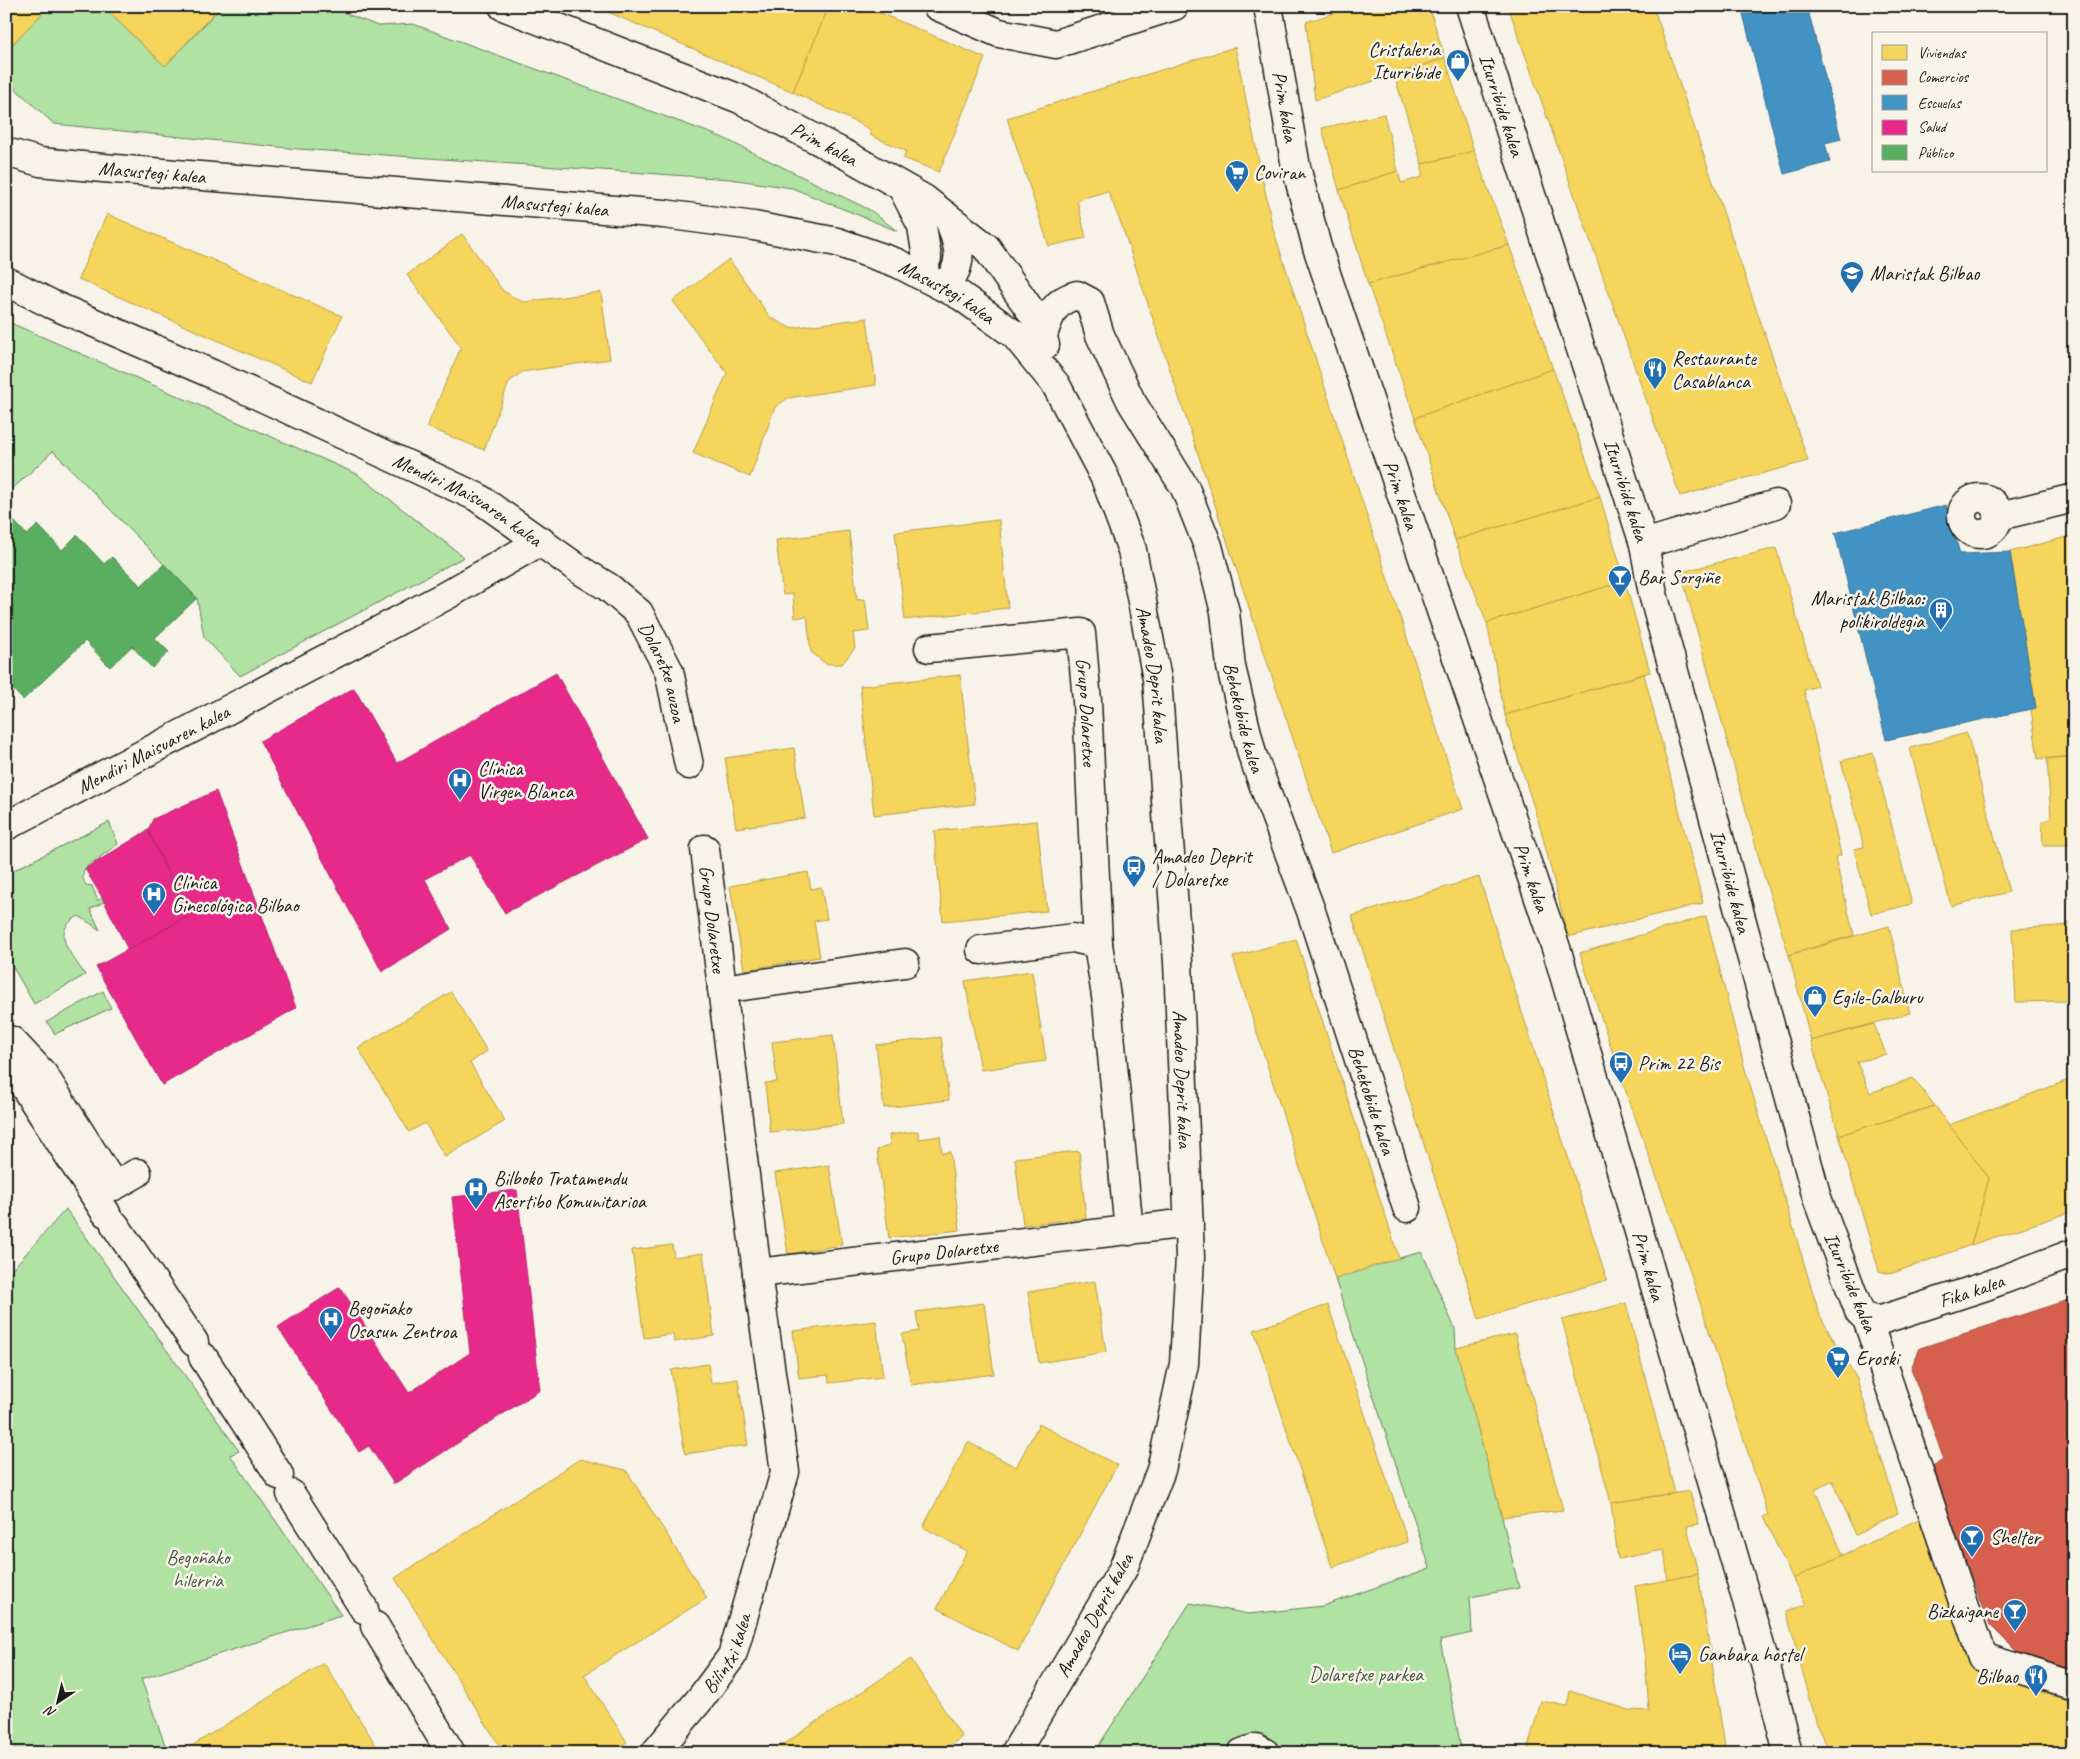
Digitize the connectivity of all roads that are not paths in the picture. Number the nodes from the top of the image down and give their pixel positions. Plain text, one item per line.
1 (503, 6) edge
2 (937, 6) edge
3 (1174, 6) edge
4 (1268, 6) edge
5 (1470, 6) edge
6 (6, 152) edge
7 (902, 187) junction
8 (949, 219) junction
9 (920, 275) junction
10 (6, 281) edge
11 (944, 288) junction
12 (1042, 335) junction
13 (1056, 385) junction
14 (2074, 498) edge
15 (1776, 504) dead end
16 (1999, 516) dead end
17 (541, 541) junction
18 (1644, 544) junction
19 (928, 648) dead end
20 (689, 765) dead end
21 (6, 826) edge
22 (704, 849) dead end
23 (1098, 944) junction
24 (981, 950) dead end
25 (905, 963) dead end
26 (722, 989) junction
27 (6, 1039) edge
28 (6, 1058) edge
29 (137, 1173) dead end
30 (1407, 1208) dead end
31 (1189, 1223) junction
32 (1129, 1231) junction
33 (2074, 1253) edge
34 (757, 1273) junction
35 (1868, 1319) junction
36 (765, 1536) joint
37 (2074, 1686) edge
38 (452, 1753) edge
39 (655, 1753) edge
40 (1015, 1753) edge
41 (1242, 1753) edge
42 (1265, 1753) edge
43 (1788, 1753) edge

1 - 7 street, Prim kalea
2 - 3 street
4 - 43 street, Prim kalea
5 - 18 street, Iturribide kalea
6 - 9 street, Masustegi kalea
7 - 8 street, Prim kalea
7 - 9 street
8 - 11 street
8 - 12 street, Prim kalea
9 - 11 street, Masustegi kalea
10 - 17 street, Mendiri Maisuaren kalea
11 - 13 street, Masustegi kalea
12 - 13 street, Prim kalea
12 - 30 street, Behekobide kalea
13 - 31 street, Amadeo Deprit kalea
14 - 16 street
15 - 18 street
17 - 20 street, Dolaretxe auzoa
17 - 21 street, Mendiri Maisuaren kalea
18 - 35 street, Iturribide kalea
19 - 23 street, Grupo Dolaretxe
22 - 26 street, Grupo Dolaretxe
23 - 24 street
23 - 32 street, Grupo Dolaretxe
25 - 26 street, Grupo Dolaretxe
26 - 34 street, Grupo Dolaretxe
27 - 29 street
28 - 38 street
31 - 32 street, Grupo Dolaretxe
31 - 40 street, Amadeo Deprit kalea
32 - 34 street, Grupo Dolaretxe
33 - 35 street, Fika kalea
34 - 36 street, Grupo Dolaretxe
35 - 37 street, Iturribide kalea
36 - 39 street, Bilintxi kalea
41 - 42 street

